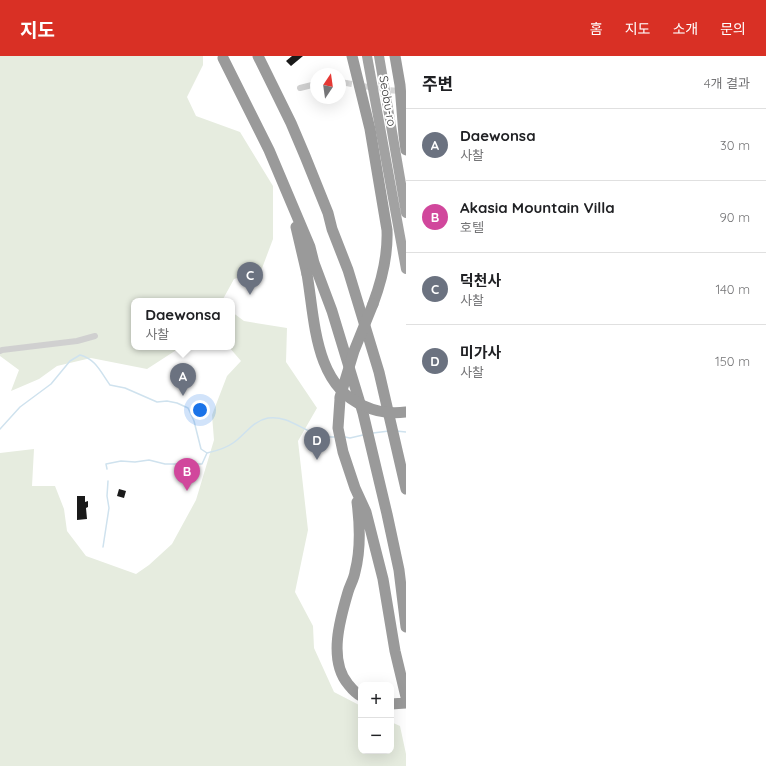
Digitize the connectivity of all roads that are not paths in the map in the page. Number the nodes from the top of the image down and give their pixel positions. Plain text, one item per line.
1 (258, 56) edge
2 (352, 56) edge
3 (367, 56) edge
4 (379, 56) edge
5 (395, 56) edge
6 (223, 58) dead end
7 (310, 86) edge
8 (300, 88) dead end
9 (406, 150) edge
10 (290, 199) junction
11 (406, 213) edge
12 (406, 269) edge
13 (95, 336) dead end
14 (0, 351) edge
15 (406, 412) edge
16 (404, 479) edge
17 (406, 489) edge
18 (360, 505) junction
19 (406, 627) edge
20 (358, 694) edge
21 (406, 697) edge
22 (406, 703) edge
23 (394, 704) edge

1 - 16 highway, bridge
2 - 18 highway, bridge
3 - 12 highway, Seobu-ro
4 - 11 highway, Seobu-ro
5 - 9 highway
6 - 10 highway
7 - 8 street
10 - 15 highway, bridge
10 - 19 highway, bridge
13 - 14 street
16 - 17 highway
18 - 20 highway
18 - 21 highway
22 - 23 highway

